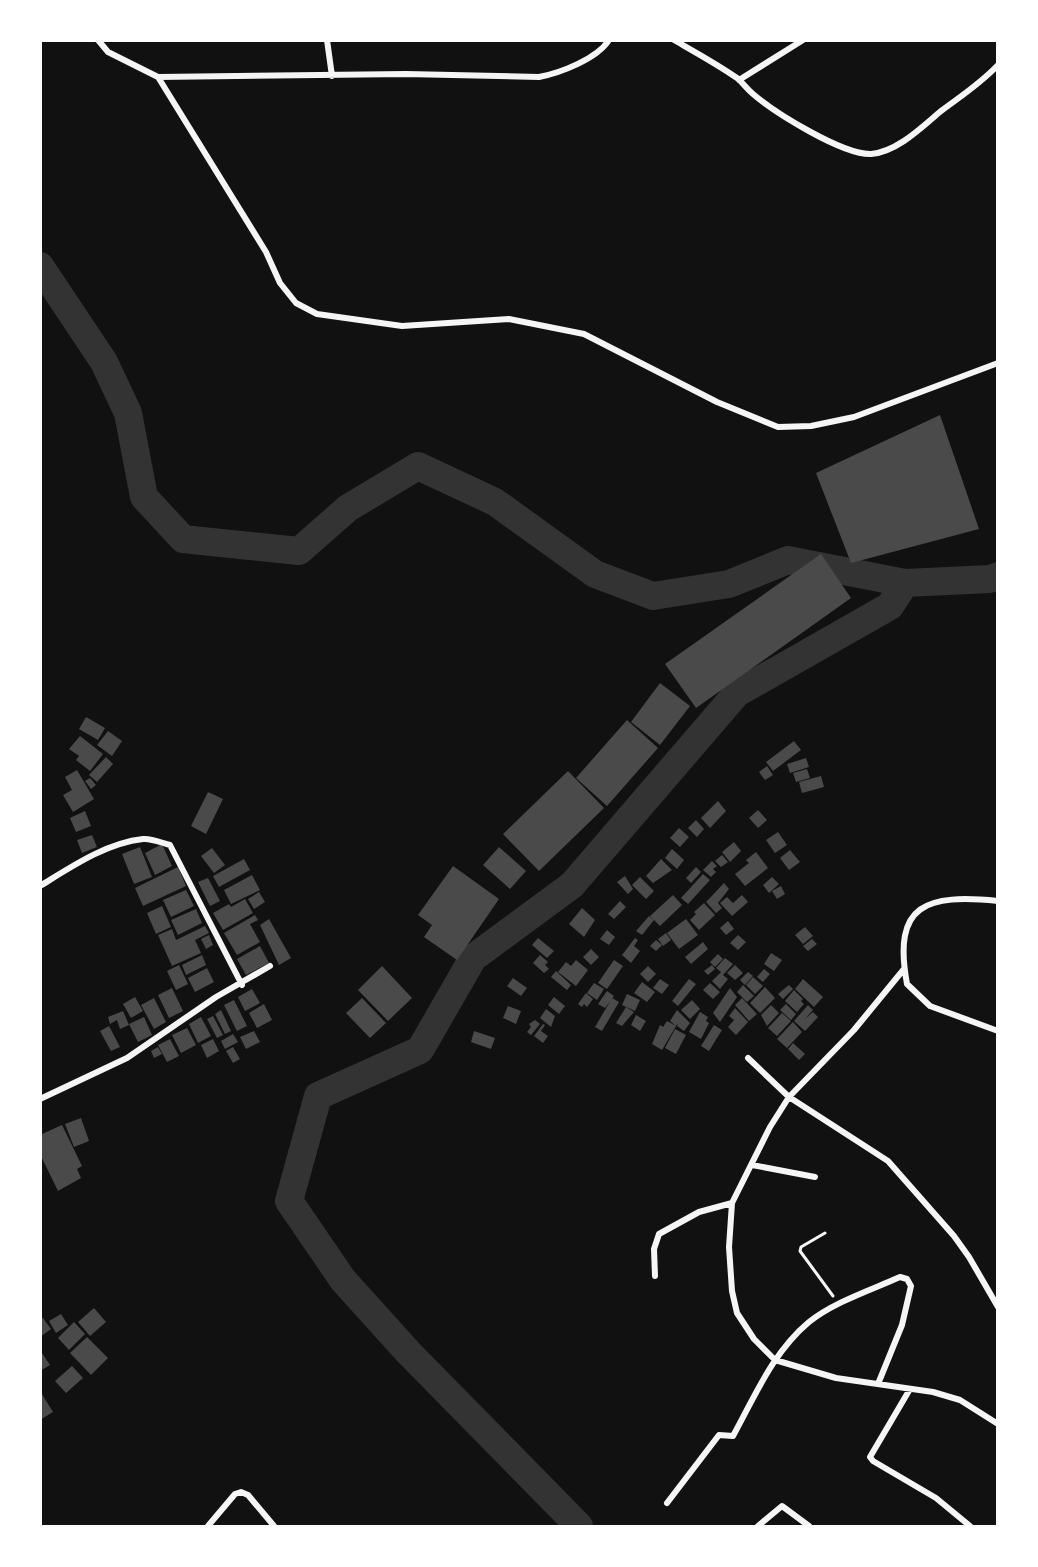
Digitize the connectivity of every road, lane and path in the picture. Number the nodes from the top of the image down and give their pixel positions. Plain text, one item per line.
1 (98, 40) edge
2 (327, 40) edge
3 (609, 40) edge
4 (674, 40) edge
5 (803, 40) edge
6 (998, 65) edge
7 (332, 76) junction
8 (158, 78) junction
9 (739, 80) junction
10 (998, 363) edge
11 (40, 886) edge
12 (998, 901) edge
13 (270, 966) dead end
14 (904, 969) junction
15 (242, 985) junction
16 (998, 1030) edge
17 (748, 1058) dead end
18 (789, 1097) junction
19 (40, 1100) edge
20 (752, 1165) junction
21 (815, 1177) dead end
22 (732, 1203) junction
23 (825, 1233) dead end
24 (655, 1275) dead end
25 (839, 1305) junction
26 (998, 1307) edge
27 (775, 1359) junction
28 (878, 1384) junction
29 (910, 1389) junction
30 (998, 1415) edge
31 (996, 1424) edge
32 (667, 1503) dead end
33 (208, 1527) edge
34 (274, 1527) edge
35 (758, 1527) edge
36 (809, 1527) edge
37 (970, 1527) edge

1 - 8 street
2 - 7 street
3 - 7 street
4 - 9 street
5 - 9 street
6 - 9 street
7 - 8 street
8 - 10 street
11 - 15 street
12 - 14 street
13 - 15 street
14 - 16 street
14 - 18 street
15 - 19 street
17 - 18 street
18 - 20 street
18 - 26 street
20 - 21 street
20 - 22 street
22 - 24 street
22 - 27 street
23 - 25 path
25 - 27 street
25 - 28 street
27 - 28 street
27 - 32 street
28 - 29 street
29 - 31 street
29 - 37 street
30 - 31 street
33 - 34 street
35 - 36 street

